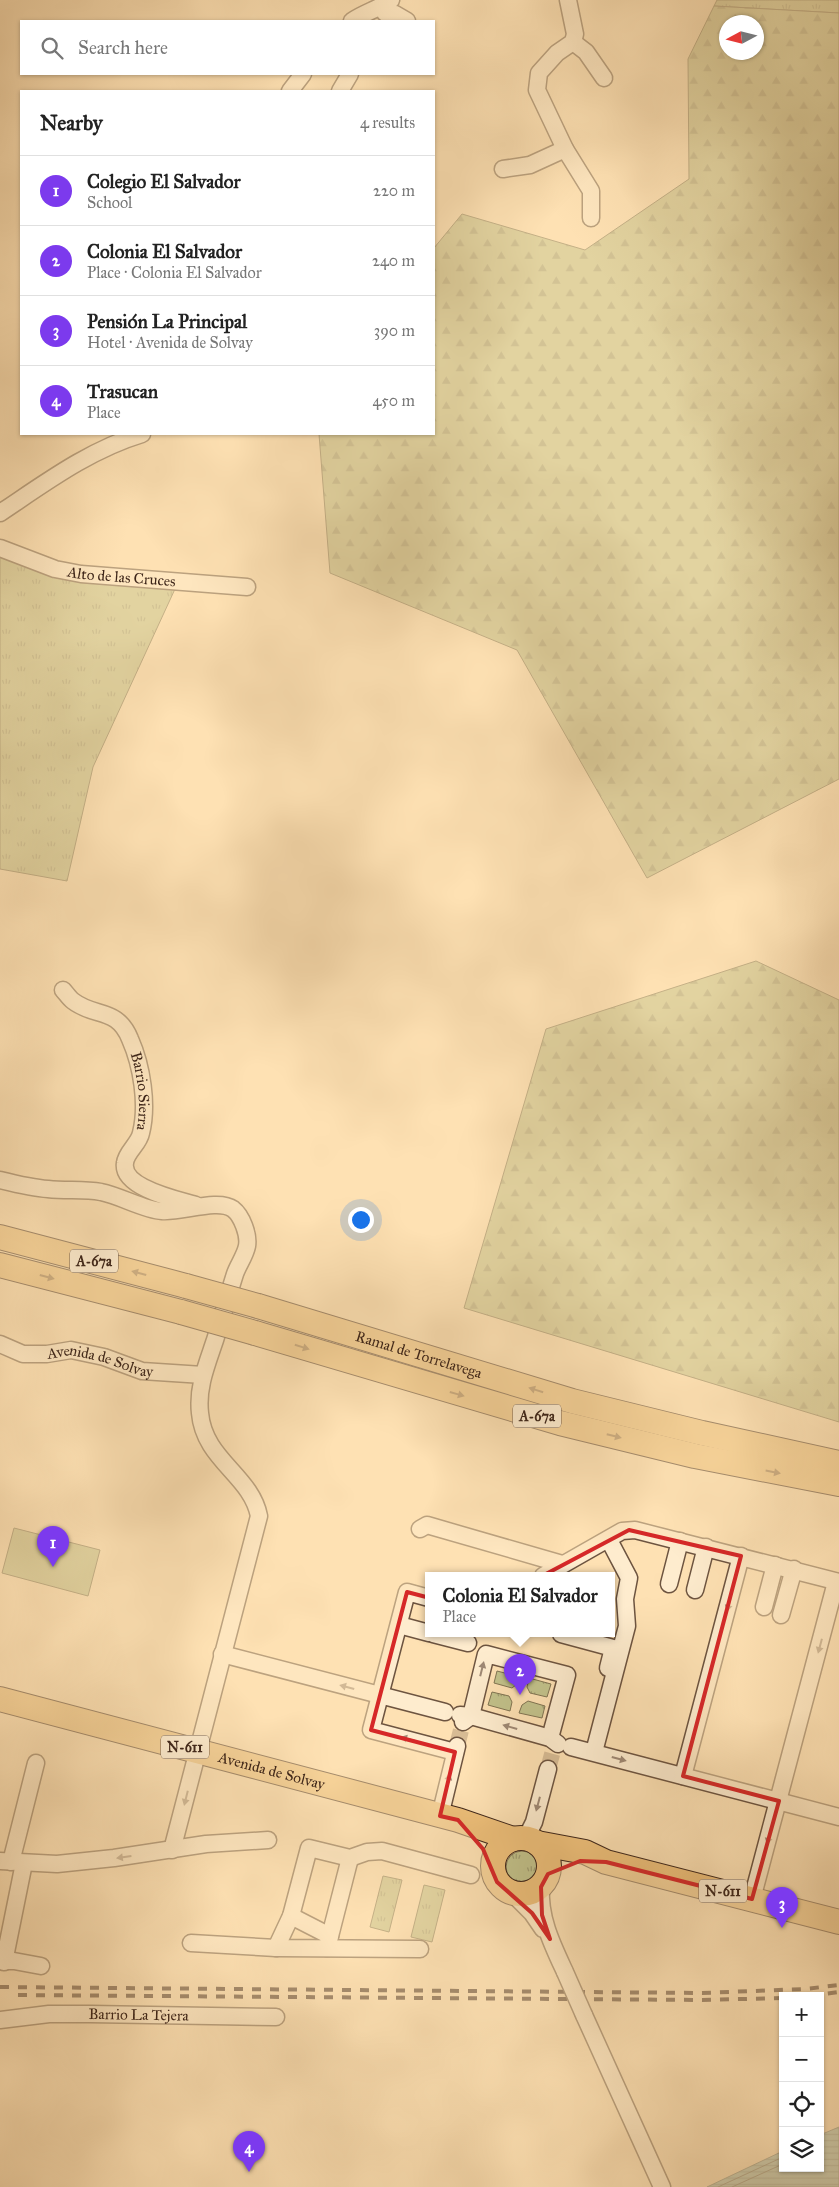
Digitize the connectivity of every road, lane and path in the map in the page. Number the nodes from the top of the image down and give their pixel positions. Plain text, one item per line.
1 (568, 0) edge
2 (386, 10) edge
3 (354, 20) edge
4 (405, 20) edge
5 (573, 42) junction
6 (302, 75) edge
7 (349, 75) edge
8 (604, 78) dead end
9 (291, 90) edge
10 (341, 90) edge
11 (565, 149) junction
12 (503, 169) dead end
13 (591, 218) dead end
14 (139, 435) edge
15 (0, 513) edge
16 (0, 548) edge
17 (247, 587) dead end
18 (63, 990) dead end
19 (0, 1180) edge
20 (204, 1207) junction
21 (0, 1237) edge
22 (0, 1265) edge
23 (0, 1344) edge
24 (203, 1375) junction
25 (702, 1433) junction
26 (839, 1459) edge
27 (839, 1463) edge
28 (834, 1485) edge
29 (420, 1529) dead end
30 (609, 1540) junction
31 (680, 1541) junction
32 (706, 1548) junction
33 (741, 1556) junction
34 (562, 1564) junction
35 (775, 1565) junction
36 (794, 1569) junction
37 (549, 1572) edge
38 (838, 1582) edge
39 (669, 1584) dead end
40 (695, 1590) dead end
41 (425, 1597) edge
42 (764, 1607) dead end
43 (781, 1615) dead end
44 (399, 1625) junction
45 (425, 1632) edge
46 (444, 1637) edge
47 (572, 1637) edge
48 (479, 1646) dead end
49 (222, 1654) junction
50 (380, 1695) junction
51 (0, 1699) edge
52 (460, 1716) junction
53 (567, 1746) junction
54 (198, 1750) junction
55 (36, 1763) dead end
56 (548, 1769) tunnel mouth
57 (683, 1776) junction
58 (779, 1801) junction
59 (839, 1817) edge
60 (449, 1818) junction
61 (268, 1840) dead end
62 (525, 1840) junction
63 (172, 1850) junction
64 (350, 1858) junction
65 (12, 1862) edge
66 (606, 1862) junction
67 (492, 1864) junction
68 (471, 1875) dead end
69 (545, 1880) junction
70 (512, 1894) junction
71 (752, 1899) junction
72 (291, 1916) junction
73 (839, 1922) edge
74 (550, 1939) junction
75 (328, 1942) junction
76 (191, 1943) dead end
77 (276, 1948) junction
78 (420, 1950) dead end
79 (2, 1961) edge
80 (41, 1966) dead end
81 (276, 2017) dead end
82 (0, 2020) edge
83 (662, 2187) edge

1 - 5 street
2 - 3 street
2 - 4 street
5 - 8 street
5 - 11 street
6 - 9 street
7 - 10 street
11 - 12 street
11 - 13 street
14 - 15 street
16 - 17 street, Alto de las Cruces
18 - 20 street, Barrio Sierra
19 - 20 street, Barrio Sierra
20 - 24 street, Barrio Sierra
25 -> 21 highway, Ramal de Torrelavega / A-67a, bridge
22 -> 28 highway, Ramal de Torrelavega / A-67a, bridge
23 - 24 street, Avenida de Solvay
24 - 49 street, Barrio Sierra
25 - 26 highway
25 - 27 highway, Ramal de Torrelavega / A-67a
29 - 34 street
30 - 31 street
30 - 34 street
30 - 53 street
31 - 32 street
31 - 39 street
32 - 33 street
32 - 40 street
33 - 35 street
33 -> 57 street
34 - 37 street
35 - 36 street
35 - 42 street
36 - 38 street
36 - 43 street
38 -> 58 street
41 - 44 street
44 - 45 street
44 - 50 street
46 - 48 street
47 - 53 street
50 -> 49 street
49 - 54 street, Barrio Sierra
50 - 52 street
60 -> 50 street
51 - 54 highway, Avenida de Solvay / N-611
53 -> 52 street
52 -> 53 street
53 -> 57 street
54 - 60 highway, Avenida de Solvay / N-611
54 -> 63 street, Barrio Sierra
55 - 65 street
56 -> 62 street
57 - 58 street
58 - 59 street
58 -> 71 street
60 - 62 highway, Avenida de Solvay / N-611
60 - 67 highway
61 - 63 street
62 - 66 highway, Avenida de Solvay / N-611
62 - 67 highway
62 - 69 highway
63 -> 65 street
64 - 68 street
64 - 72 street
64 - 75 street
65 - 79 street
66 - 69 highway, Avenida de Solvay / N-611
66 - 71 highway, Avenida de Solvay / N-611
67 - 70 highway
69 - 70 highway, N-611
69 - 74 street
70 - 74 street
71 - 73 highway, Avenida de Solvay / N-611
72 - 75 street
72 - 77 street
74 - 83 street, bridge
75 - 77 street
75 - 78 street
76 - 77 street
79 - 80 street
81 - 82 street, Barrio La Tejera

